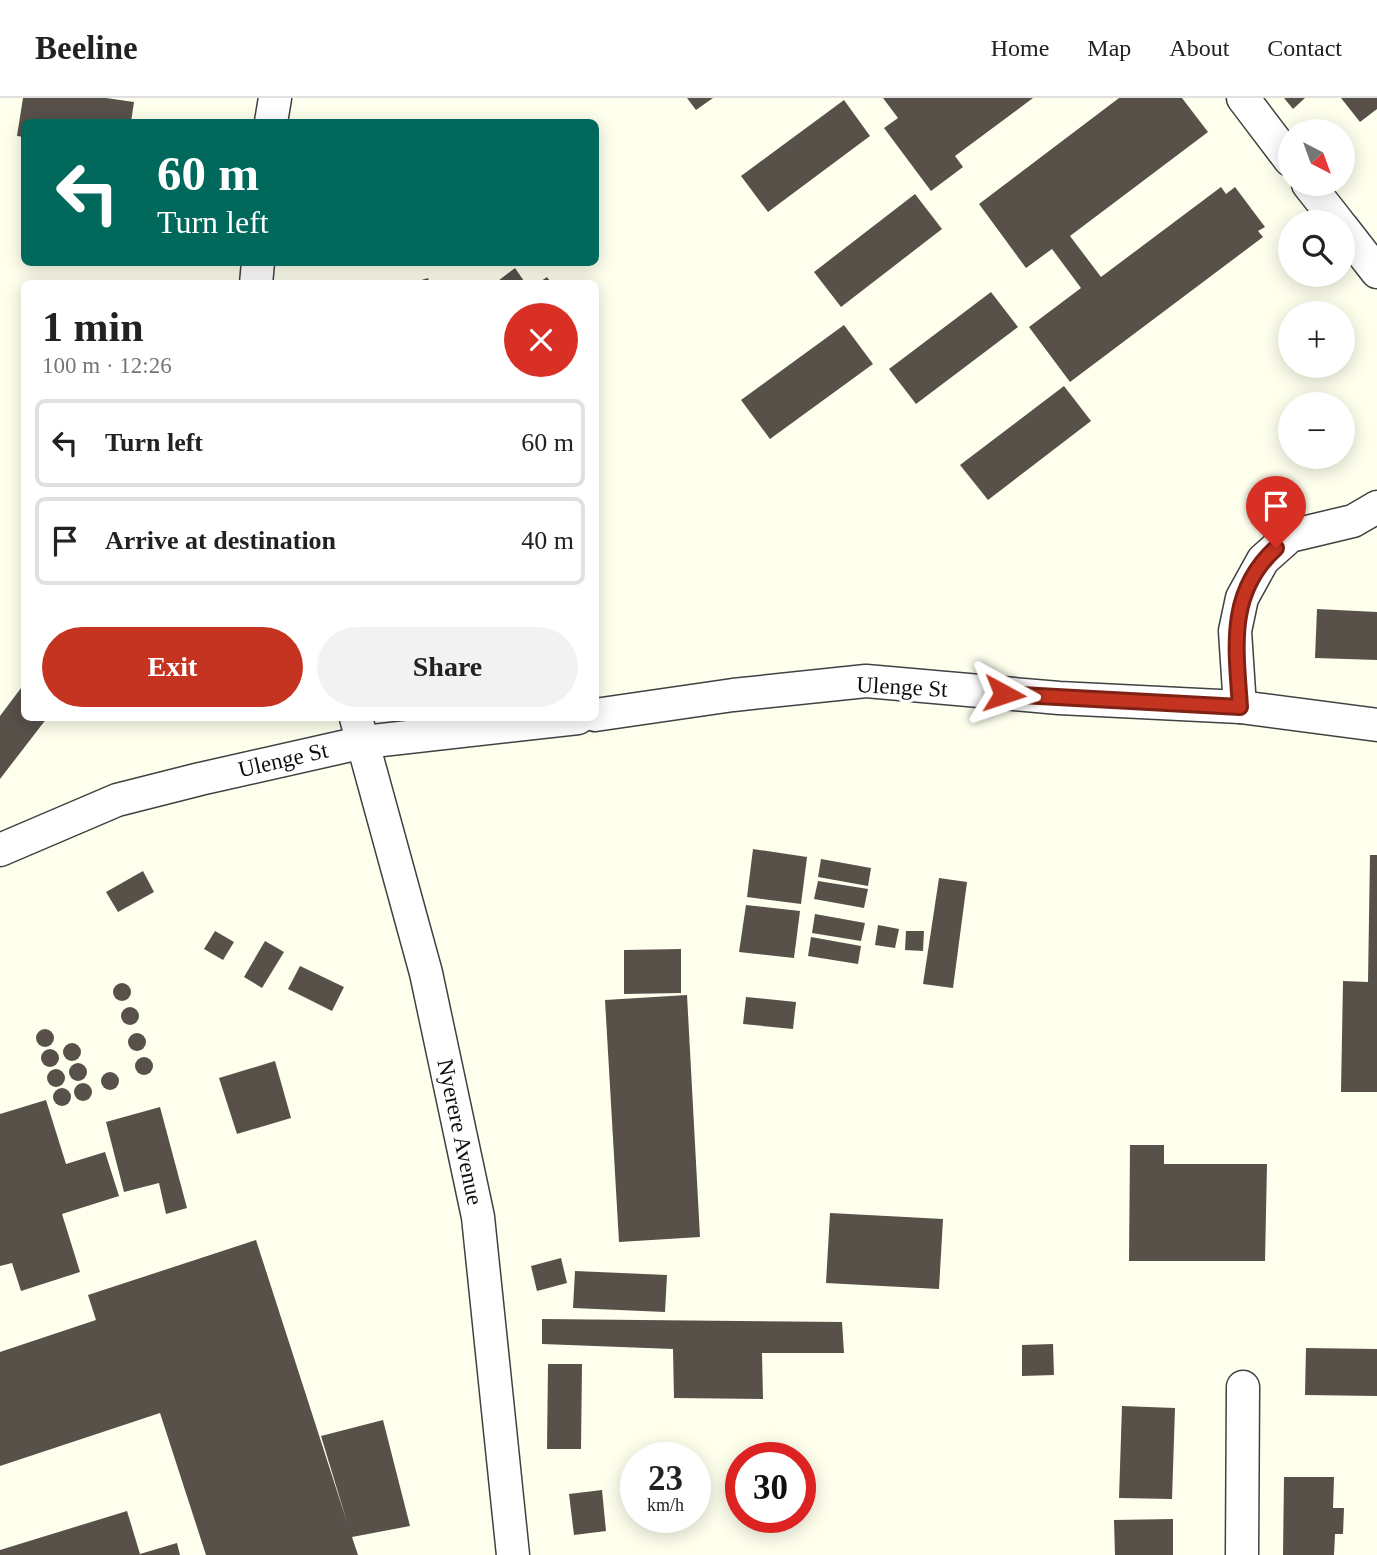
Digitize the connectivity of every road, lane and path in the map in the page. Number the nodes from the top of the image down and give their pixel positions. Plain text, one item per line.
1 (275, 98) edge
2 (1243, 98) edge
3 (272, 119) edge
4 (1278, 144) edge
5 (1317, 196) edge
6 (1329, 210) edge
7 (1355, 244) edge
8 (1377, 272) edge
9 (1377, 507) edge
10 (1240, 707) junction
11 (599, 714) edge
12 (519, 721) edge
13 (1377, 725) edge
14 (360, 729) edge
15 (0, 850) edge
16 (1243, 1387) dead end
17 (513, 1555) edge
18 (1242, 1555) edge

1 - 3 street
2 - 4 street
5 - 6 street
7 - 8 street
9 - 10 street
10 - 11 street, Ulenge St
10 - 13 street, Ulenge St
12 - 14 street, Ulenge St
14 - 15 street, Ulenge St
14 - 17 street, Nyerere Avenue
16 - 18 street

